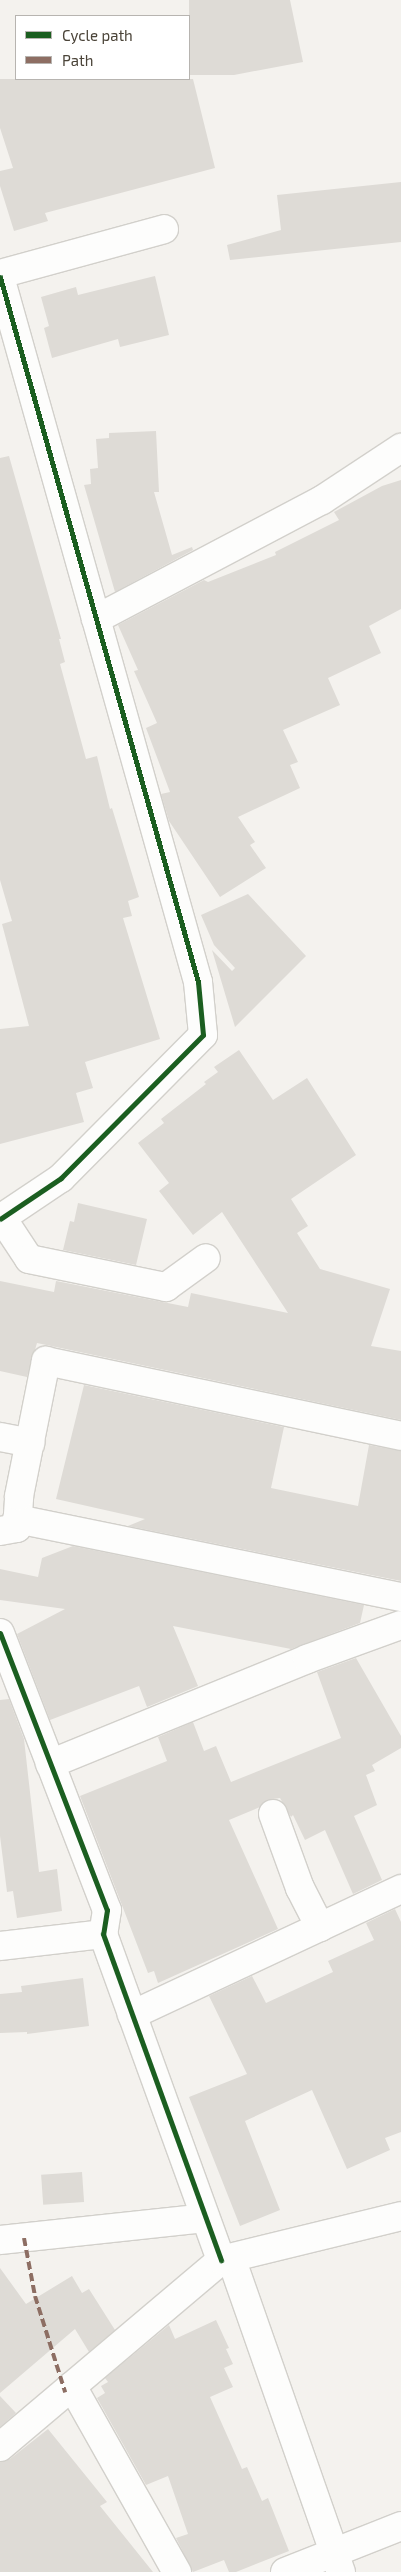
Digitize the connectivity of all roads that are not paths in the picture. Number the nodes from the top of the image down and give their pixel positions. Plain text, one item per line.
1 (164, 230) dead end
2 (0, 275) edge
3 (401, 448) edge
4 (96, 619) junction
5 (1, 1219) edge
6 (206, 1258) dead end
7 (401, 1436) edge
8 (0, 1437) edge
9 (30, 1443) junction
10 (9, 1525) edge
11 (401, 1597) edge
12 (401, 1625) edge
13 (2, 1646) edge
14 (50, 1764) junction
15 (273, 1814) dead end
16 (401, 1889) edge
17 (320, 1927) junction
18 (103, 1934) junction
19 (0, 1946) edge
20 (132, 2015) junction
21 (401, 2216) edge
22 (205, 2218) junction
23 (12, 2239) edge
24 (0, 2255) edge
25 (226, 2259) junction
26 (72, 2386) junction
27 (0, 2447) edge
28 (401, 2526) edge
29 (338, 2563) edge
30 (177, 2572) edge
31 (285, 2572) edge

1 - 2 street
2 - 4 street
3 - 4 street
4 - 5 street
5 - 6 street
7 - 9 street
8 - 9 street
9 - 10 street
10 - 11 street
12 - 14 street
13 - 14 street
14 - 18 street
15 - 17 street
16 - 17 street
17 - 20 street
18 - 19 street
18 - 20 street
20 - 22 street
21 - 25 street
22 - 23 street
22 - 25 street
23 - 24 street
25 - 26 street
25 - 29 street
26 - 27 street
26 - 30 street
28 - 29 street
29 - 31 street

